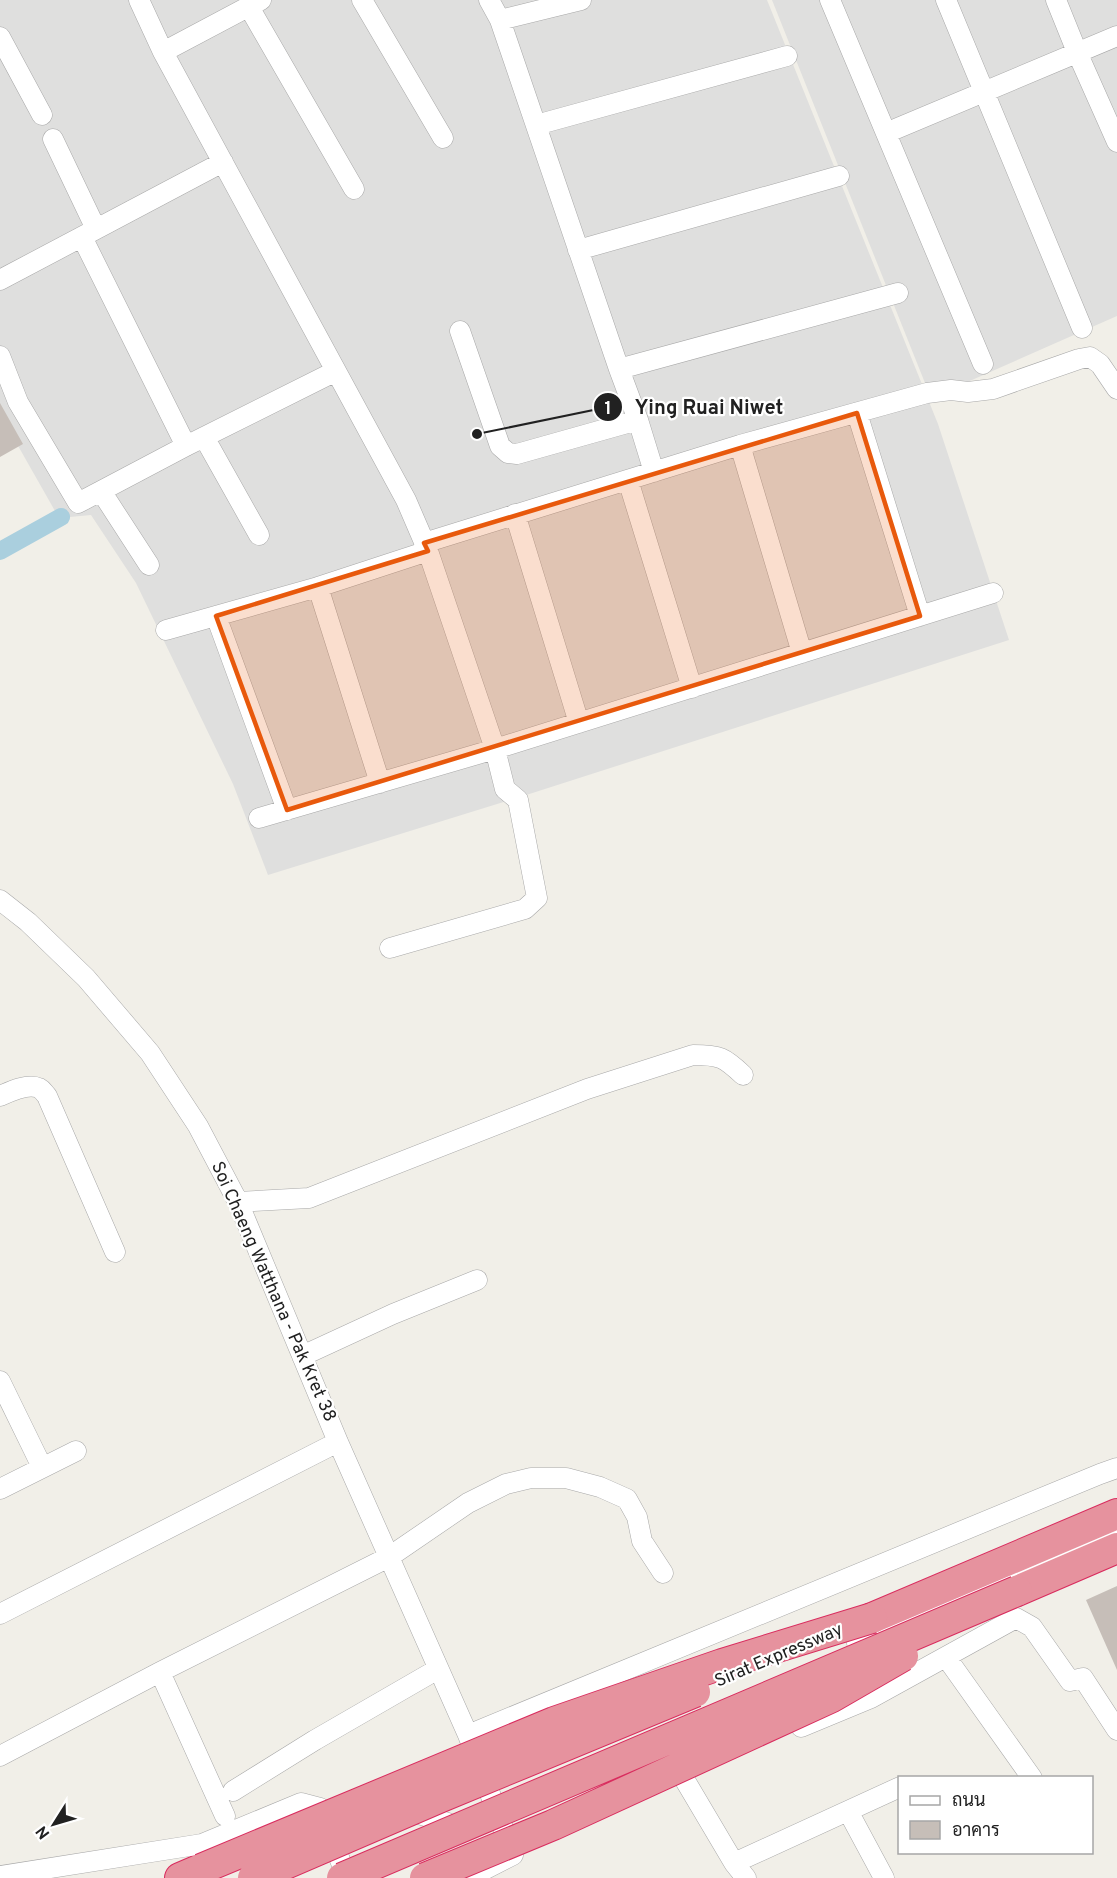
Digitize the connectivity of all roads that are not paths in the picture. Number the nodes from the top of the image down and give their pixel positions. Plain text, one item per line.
1 (139, 0) edge
2 (362, 0) edge
3 (489, 0) edge
4 (581, 0) edge
5 (830, 0) edge
6 (946, 0) edge
7 (1056, 0) edge
8 (255, 3) edge
9 (500, 20) junction
10 (1117, 36) edge
11 (0, 37) edge
12 (163, 52) junction
13 (1077, 52) junction
14 (787, 56) dead end
15 (984, 92) junction
16 (42, 115) dead end
17 (536, 125) junction
18 (886, 133) junction
19 (443, 138) dead end
20 (53, 140) dead end
21 (1117, 142) edge
22 (223, 162) junction
23 (839, 176) dead end
24 (354, 189) dead end
25 (89, 233) junction
26 (578, 250) junction
27 (0, 280) edge
28 (898, 293) dead end
29 (1082, 328) dead end
30 (460, 331) dead end
31 (0, 356) edge
32 (983, 364) dead end
33 (619, 369) junction
34 (336, 370) junction
35 (1117, 389) edge
36 (857, 413) junction
37 (638, 420) junction
38 (195, 442) junction
39 (740, 445) junction
40 (654, 472) junction
41 (628, 480) junction
42 (101, 491) junction
43 (515, 514) junction
44 (259, 535) dead end
45 (426, 547) junction
46 (149, 565) dead end
47 (318, 587) junction
48 (993, 593) dead end
49 (216, 616) junction
50 (920, 616) junction
51 (166, 630) dead end
52 (802, 653) junction
53 (692, 688) junction
54 (579, 723) junction
55 (495, 749) junction
56 (380, 783) junction
57 (286, 810) junction
58 (259, 818) dead end
59 (0, 900) edge
60 (390, 948) dead end
61 (743, 1075) dead end
62 (0, 1096) edge
63 (238, 1202) junction
64 (115, 1252) dead end
65 (477, 1280) dead end
66 (303, 1356) junction
67 (0, 1381) edge
68 (338, 1442) junction
69 (76, 1451) dead end
70 (42, 1467) junction
71 (1117, 1468) edge
72 (0, 1490) edge
73 (1117, 1514) edge
74 (1117, 1532) edge
75 (1117, 1548) edge
76 (389, 1557) junction
77 (663, 1573) dead end
78 (1017, 1591) junction
79 (0, 1614) edge
80 (872, 1618) junction
81 (946, 1657) junction
82 (438, 1669) junction
83 (160, 1672) junction
84 (1117, 1730) edge
85 (468, 1735) junction
86 (0, 1756) edge
87 (1031, 1776) edge
88 (682, 1777) junction
89 (898, 1788) edge
90 (233, 1791) dead end
91 (494, 1803) junction
92 (848, 1810) junction
93 (225, 1816) dead end
94 (448, 1816) junction
95 (328, 1828) junction
96 (505, 1832) junction
97 (740, 1870) edge
98 (199, 1875) edge
99 (344, 1875) edge
100 (0, 1876) edge
101 (470, 1877) edge
102 (253, 1878) edge
103 (324, 1878) edge
104 (424, 1878) edge
105 (884, 1878) edge

1 - 12 street
2 - 19 street
3 - 9 street
4 - 9 street
5 - 18 street
6 - 15 street
7 - 13 street
8 - 12 street
8 - 24 street
9 - 17 street
10 - 13 street
11 - 16 street
12 - 22 street
13 - 15 street
13 - 21 street
14 - 17 street
15 - 18 street
15 - 29 street
17 - 26 street
18 - 32 street
20 - 25 street
22 - 25 street
22 - 34 street
23 - 26 street
25 - 27 street
25 - 38 street
26 - 33 street
28 - 33 street
30 - 37 street
31 - 42 street
33 - 37 street
34 - 38 street
34 - 45 street
35 - 36 street
36 - 39 street
36 - 50 street
37 - 40 street
38 - 42 street
38 - 44 street
39 - 40 street
39 - 52 street
40 - 41 street
41 - 43 street
41 - 53 street
42 - 46 street
43 - 45 street
43 - 54 street
45 - 47 street
45 - 55 street
47 - 49 street
47 - 56 street
48 - 50 street
49 - 51 street
49 - 57 street
50 - 52 street
52 - 53 street
53 - 54 street
54 - 55 street
55 - 56 street
55 - 60 street
56 - 57 street
57 - 58 street
59 - 63 street, Soi Chaeng Watthana - Pak Kret 38
61 - 63 street
62 - 64 street
63 - 66 street, Soi Chaeng Watthana - Pak Kret 38
65 - 66 street
66 - 68 street, Soi Chaeng Watthana - Pak Kret 38
67 - 70 street
68 - 76 street, Soi Chaeng Watthana - Pak Kret 38
68 - 79 street
69 - 70 street
70 - 72 street
71 - 85 street
73 - 80 highway, Sirat Expressway
74 - 91 street
75 - 78 highway, Sirat Expressway
76 - 77 street
76 - 82 street, Soi Chaeng Watthana - Pak Kret 38
76 - 83 street
78 - 94 highway, Sirat Expressway, bridge
78 - 104 highway, bridge
80 - 94 highway, Sirat Expressway, bridge
80 - 98 highway, bridge
81 - 84 street
81 - 87 street
81 - 88 street
82 - 85 street, Soi Chaeng Watthana - Pak Kret 38
82 - 90 street
83 - 86 street
83 - 93 street
85 - 91 street, Soi Chaeng Watthana - Pak Kret 38
88 - 96 street
88 - 97 street
89 - 92 street
91 - 94 street
91 - 96 street, Soi Chaeng Watthana - Pak Kret 38
92 - 97 street
92 - 105 street
94 - 95 street
94 - 99 highway, bridge
94 - 102 highway, bridge
95 - 98 street
95 - 99 street
95 - 100 street
96 - 101 street, Soi Chaeng Watthana - Pak Kret 38
99 - 103 street

